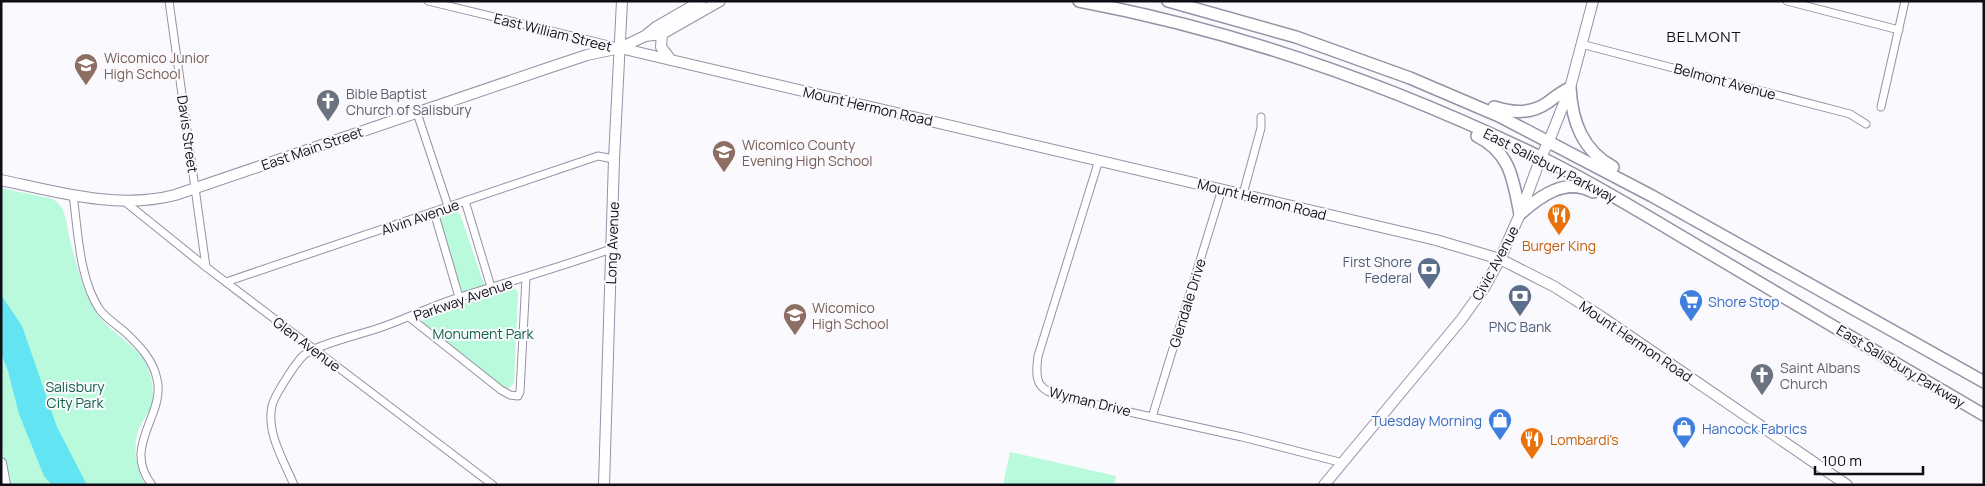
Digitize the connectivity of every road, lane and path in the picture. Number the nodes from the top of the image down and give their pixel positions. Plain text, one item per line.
1 (169, 1) edge
2 (428, 1) edge
3 (622, 1) edge
4 (701, 1) edge
5 (720, 1) edge
6 (1079, 1) edge
7 (1168, 1) edge
8 (1593, 1) edge
9 (1787, 1) edge
10 (1905, 1) edge
11 (1899, 30) junction
12 (662, 34) junction
13 (645, 36) junction
14 (1581, 44) junction
15 (620, 48) junction
16 (671, 60) junction
17 (1570, 88) junction
18 (1436, 89) junction
19 (1386, 91) junction
20 (1881, 107) dead end
21 (416, 112) junction
22 (1261, 117) dead end
23 (1866, 124) dead end
24 (1549, 141) junction
25 (1541, 157) junction
26 (614, 159) junction
27 (1099, 160) junction
28 (1, 180) edge
29 (196, 188) junction
30 (1222, 189) junction
31 (1243, 194) junction
32 (74, 195) junction
33 (123, 200) junction
34 (465, 201) junction
35 (448, 206) junction
36 (434, 212) junction
37 (1520, 214) junction
38 (1712, 230) junction
39 (1680, 235) junction
40 (611, 249) junction
41 (1500, 259) junction
42 (206, 268) junction
43 (526, 278) junction
44 (226, 282) junction
45 (492, 287) junction
46 (459, 297) junction
47 (408, 317) junction
48 (315, 349) junction
49 (1984, 382) edge
50 (1984, 415) edge
51 (1152, 417) junction
52 (1, 463) edge
53 (1343, 463) junction
54 (5, 485) edge
55 (152, 485) edge
56 (294, 485) edge
57 (493, 485) edge
58 (604, 485) edge
59 (1324, 485) edge
60 (1847, 485) edge

1 - 29 street, Davis Street
2 - 15 street, East William Street
3 - 15 main road, Long Avenue
4 - 13 main road, East Main Street
5 - 12 main road, East Main Street
6 - 19 main road, East Salisbury Parkway
7 - 18 main road, East Salisbury Parkway
8 - 14 main road, Civic Avenue
9 - 11 street
10 - 11 street
11 - 20 street
12 - 13 main road, East Main Street
12 - 16 main road
13 - 15 main road, East Main Street
14 - 17 main road, Civic Avenue
14 - 23 street, Belmont Avenue
15 - 16 main road, Mount Hermon Road
15 - 21 main road, East Main Street
15 - 26 main road, Long Avenue
16 - 27 main road, Mount Hermon Road
17 - 18 main road
17 - 24 main road, Civic Avenue
17 - 38 main road
18 - 24 main road, East Salisbury Parkway
19 - 25 main road, East Salisbury Parkway
19 - 37 main road
21 - 29 main road, East Main Street
21 - 35 street
22 - 31 street
24 - 25 main road, Civic Avenue
24 - 38 main road, East Salisbury Parkway
25 - 37 main road, Civic Avenue
25 - 39 main road, East Salisbury Parkway
26 - 34 street, Alvin Avenue
26 - 40 main road, Long Avenue
27 - 30 main road, Mount Hermon Road
27 - 51 street, Wyman Drive
28 - 32 main road, East Main Street
29 - 33 main road, East Main Street
29 - 42 street, Davis Street
30 - 31 main road, Mount Hermon Road
30 - 51 street, Glendale Drive
31 - 41 main road, Mount Hermon Road
32 - 33 main road, East Main Street
32 - 55 street
33 - 42 street, Glen Avenue
34 - 35 street, Alvin Avenue
34 - 45 street
35 - 36 street, Alvin Avenue
36 - 44 street, Alvin Avenue
36 - 46 street
37 - 39 main road
37 - 41 main road, Civic Avenue
38 - 49 main road, East Salisbury Parkway
39 - 50 main road, East Salisbury Parkway
40 - 43 street, Parkway Avenue
40 - 58 main road, Long Avenue
41 - 53 main road, Civic Avenue
41 - 60 main road, Mount Hermon Road
42 - 44 street, Glen Avenue
43 - 45 street, Parkway Avenue
43 - 47 street
44 - 48 street, Glen Avenue
45 - 46 street, Parkway Avenue
46 - 47 street, Parkway Avenue
47 - 48 street, Parkway Avenue
48 - 56 street
48 - 57 street, Glen Avenue
51 - 53 street, Wyman Drive
52 - 54 main road
53 - 59 main road, Civic Avenue

